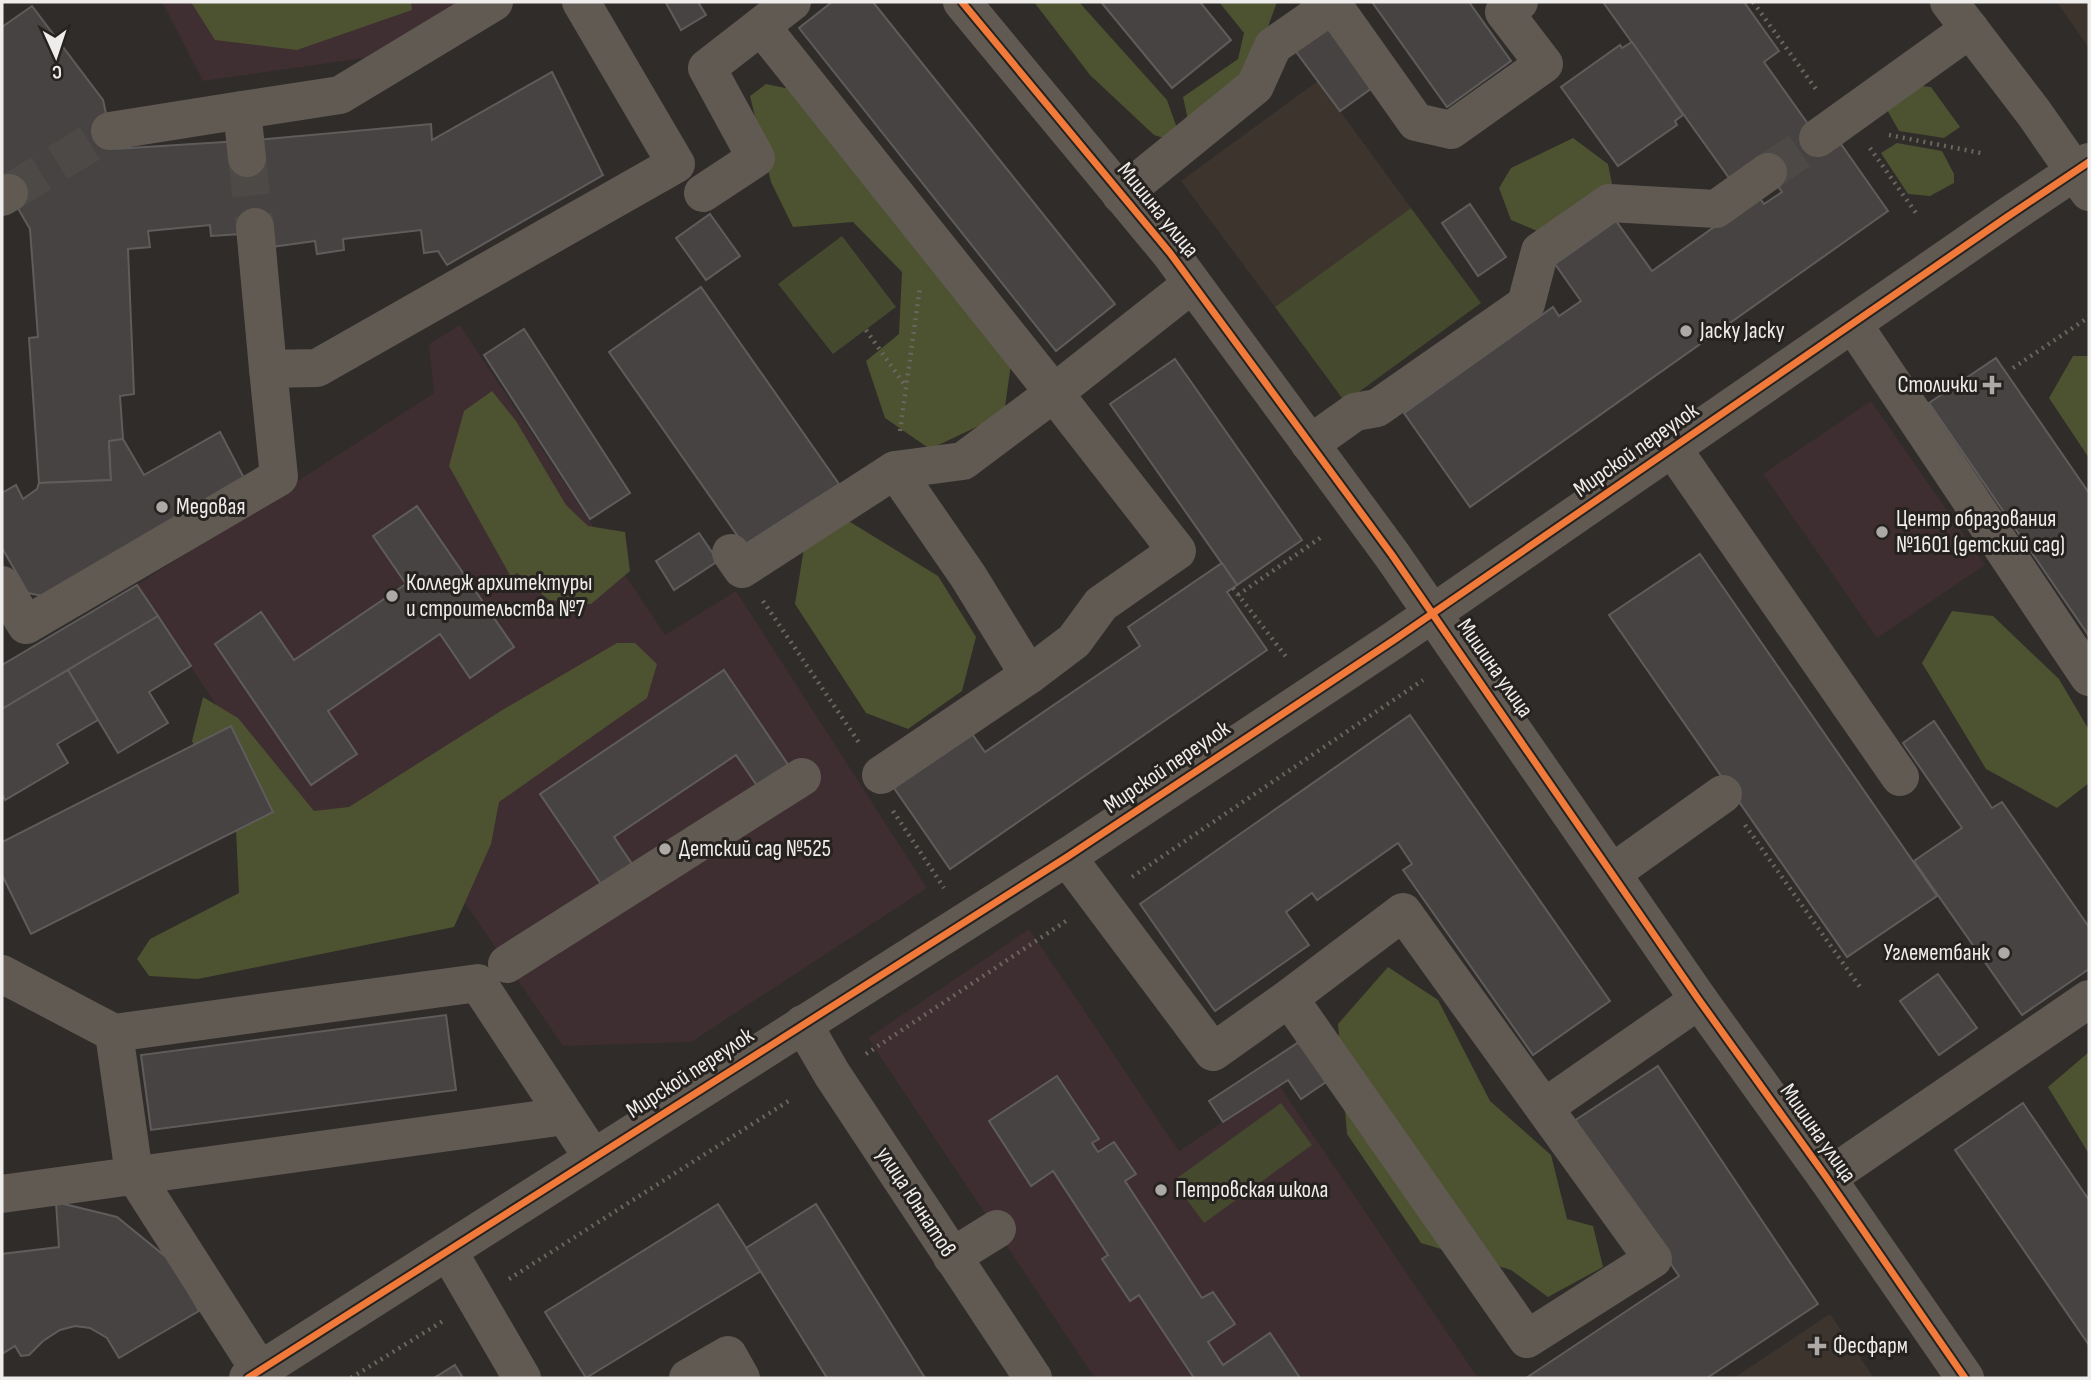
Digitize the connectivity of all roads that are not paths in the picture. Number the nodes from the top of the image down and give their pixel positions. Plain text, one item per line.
1 (494, 2) edge
2 (581, 2) edge
3 (792, 2) edge
4 (962, 2) edge
5 (1519, 2) edge
6 (1331, 3) edge
7 (1959, 15) edge
8 (761, 26) junction
9 (242, 110) junction
10 (110, 131) tunnel mouth
11 (1818, 138) tunnel mouth
12 (247, 158) tunnel mouth
13 (1768, 172) tunnel mouth
14 (2085, 175) edge
15 (703, 193) dead end
16 (1121, 195) junction
17 (255, 227) tunnel mouth
18 (1192, 284) junction
19 (1853, 324) junction
20 (268, 369) junction
21 (1054, 393) junction
22 (1310, 444) junction
23 (1672, 449) junction
24 (895, 470) junction
25 (737, 561) road end
26 (2, 585) edge
27 (1433, 612) junction
28 (1028, 675) junction
29 (2089, 677) edge
30 (881, 775) road end
31 (1900, 776) dead end
32 (802, 777) dead end
33 (1723, 794) road end
34 (1067, 856) junction
35 (1612, 873) junction
36 (507, 964) dead end
37 (2, 974) edge
38 (1289, 998) junction
39 (2089, 999) edge
40 (1699, 1000) junction
41 (803, 1024) junction
42 (114, 1033) junction
43 (1545, 1107) junction
44 (565, 1115) junction
45 (593, 1158) junction
46 (134, 1174) junction
47 (1827, 1178) junction
48 (2, 1194) edge
49 (997, 1229) dead end
50 (448, 1251) junction
51 (952, 1256) junction
52 (254, 1375) edge
53 (522, 1378) edge
54 (688, 1378) edge
55 (741, 1378) edge
56 (1033, 1378) edge
57 (1965, 1378) edge

1 - 9 street
2 - 20 street
3 - 8 street
4 - 16 street, Мишина улица
5 - 6 street
6 - 16 street
7 - 11 street
7 - 14 street
8 - 15 street
8 - 21 street
9 - 10 street
9 - 12 street
13 - 22 street
14 - 19 street, Мирской переулок
16 - 18 street, Мишина улица
17 - 20 street
18 - 21 street
18 - 22 street, Мишина улица
19 - 23 street, Мирской переулок
19 - 29 street
20 - 26 street
21 - 24 street
21 - 28 street
22 - 27 street, Мишина улица
23 - 27 street, Мирской переулок
23 - 31 street
24 - 25 street
24 - 28 street
27 - 34 street, Мирской переулок
27 - 35 street, Мишина улица
28 - 30 street
32 - 36 street
33 - 35 street
34 - 38 street
34 - 41 street, Мирской переулок
35 - 40 street, Мишина улица
37 - 42 street
38 - 43 street
38 - 43 street
39 - 47 street
40 - 43 street
40 - 47 street, Мишина улица
41 - 45 street, Мирской переулок
41 - 51 street, улица Юннатов
42 - 44 street
42 - 46 street
44 - 45 street
44 - 46 street
45 - 50 street, Мирской переулок
46 - 48 street
46 - 52 street
47 - 57 street, Мишина улица
49 - 51 street
50 - 52 street, Мирской переулок
50 - 53 street
51 - 56 street, улица Юннатов
54 - 55 street

